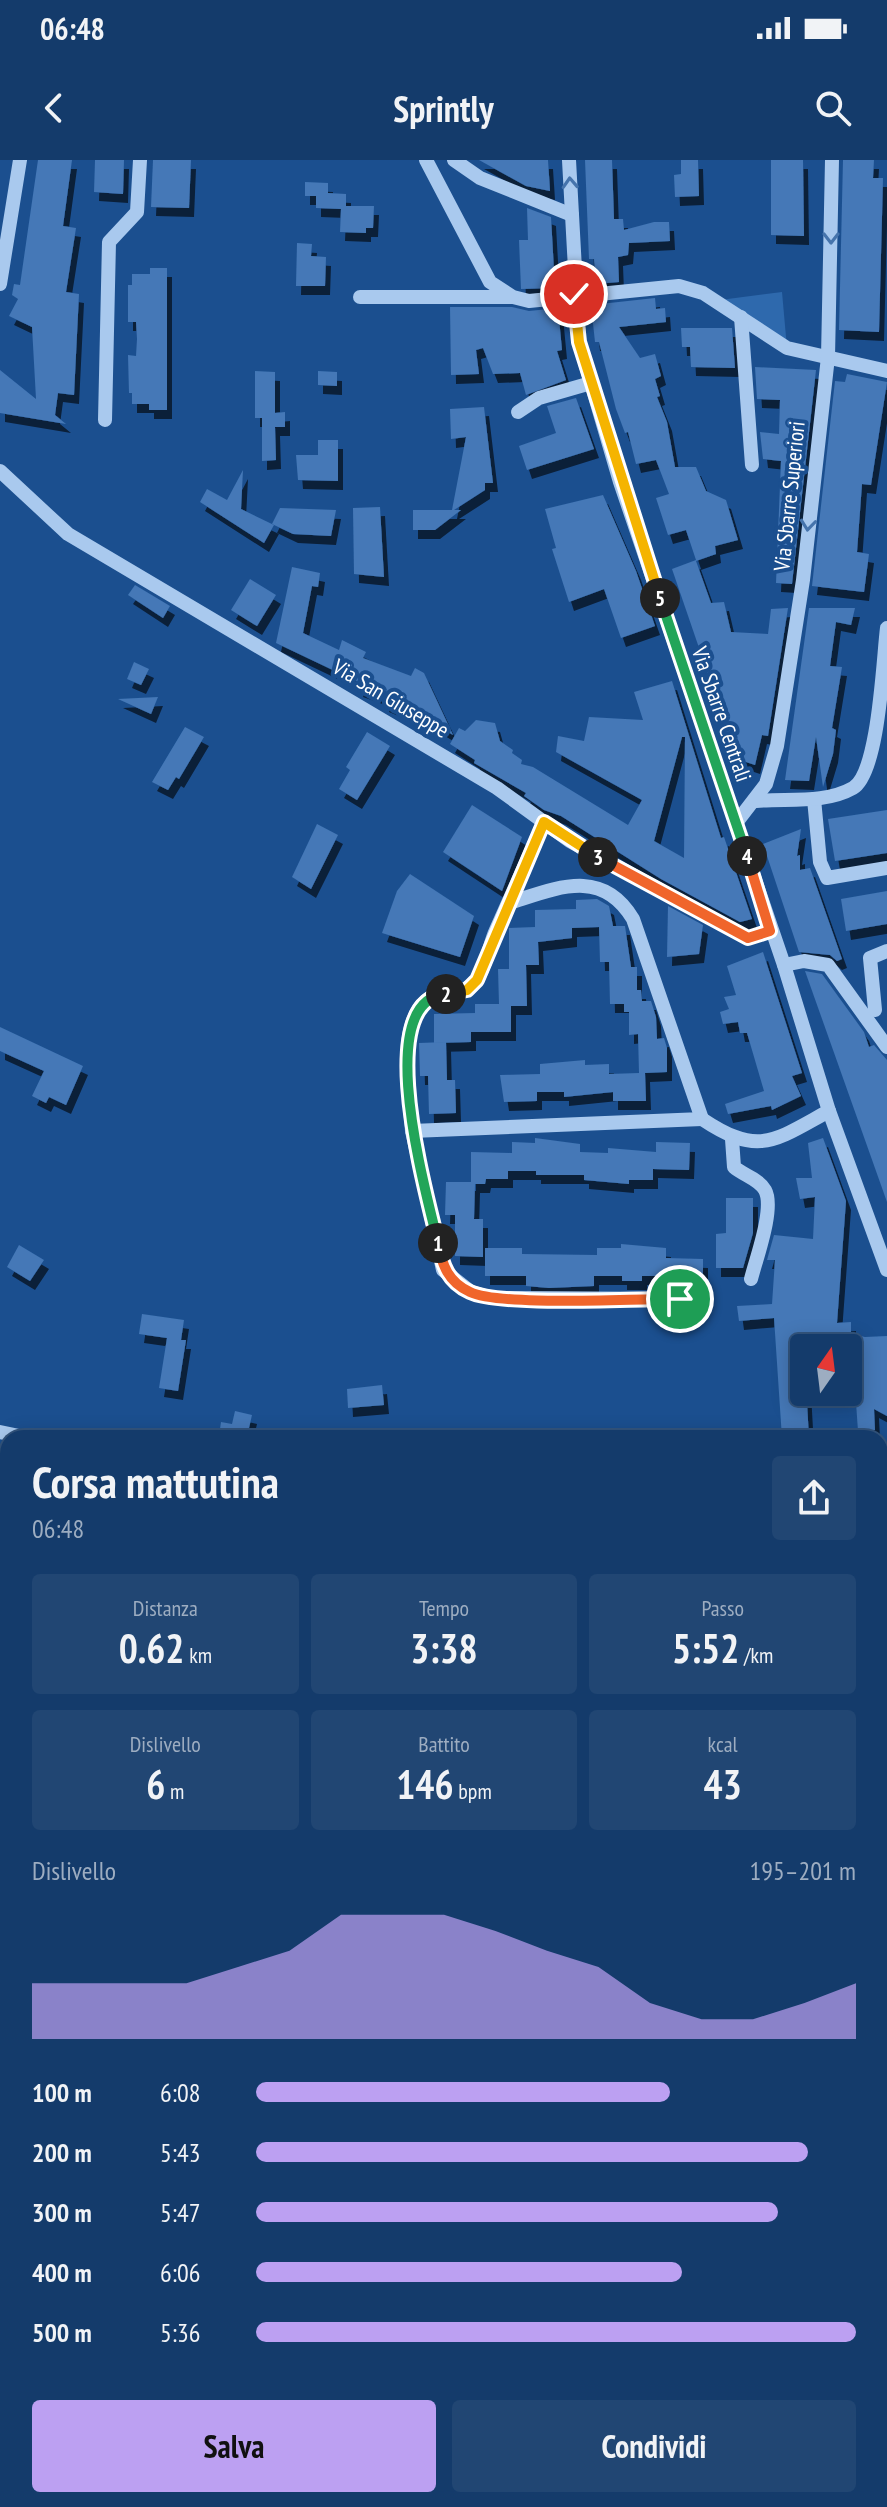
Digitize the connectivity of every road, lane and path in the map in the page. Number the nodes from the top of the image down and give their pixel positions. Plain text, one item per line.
1 (20, 160) edge
2 (140, 160) edge
3 (426, 160) edge
4 (454, 160) edge
5 (569, 160) edge
6 (832, 160) edge
7 (572, 215) junction
8 (0, 284) edge
9 (574, 294) junction
10 (360, 297) dead end
11 (513, 297) junction
12 (741, 317) junction
13 (828, 357) junction
14 (887, 371) edge
15 (591, 383) junction
16 (518, 412) dead end
17 (105, 420) dead end
18 (752, 465) dead end
19 (0, 471) edge
20 (887, 628) edge
21 (814, 799) junction
22 (756, 801) junction
23 (544, 822) junction
24 (736, 823) junction
25 (887, 868) edge
26 (509, 903) junction
27 (770, 931) junction
28 (887, 951) edge
29 (784, 965) junction
30 (875, 1010) dead end
31 (887, 1047) edge
32 (829, 1111) junction
33 (702, 1119) junction
34 (412, 1131) junction
35 (732, 1139) junction
36 (887, 1270) edge
37 (751, 1279) dead end
38 (680, 1299) dead end

1 - 8 street
2 - 17 street
3 - 11 street
4 - 7 street
7 -> 5 street, Via Sbarre Centrali
6 -> 13 street, Via Sbarre Superiori
7 - 9 street, Via Sbarre Centrali
9 - 11 street
9 - 12 street
9 - 15 street, Via Sbarre Centrali
10 - 11 street
12 - 13 street
12 - 18 street
13 - 14 street
13 -> 22 street, Via Sbarre Superiori
15 - 16 street
15 - 24 street, Via Sbarre Centrali
19 - 23 street, Via San Giuseppe
20 - 21 street
21 - 22 street
21 - 25 street
22 - 24 street, Via Sbarre Superiori
23 - 26 street
23 - 27 street, Via San Giuseppe
24 - 27 street, Via Sbarre Centrali
26 - 33 street
26 - 34 street
27 - 29 street, Via Sbarre Centrali
28 - 30 street
29 - 31 street
29 - 32 street, Via Sbarre Centrali
32 - 35 street
32 - 36 street, Via Sbarre Centrali
33 - 34 street
33 - 35 street
34 - 38 street
35 - 37 street

